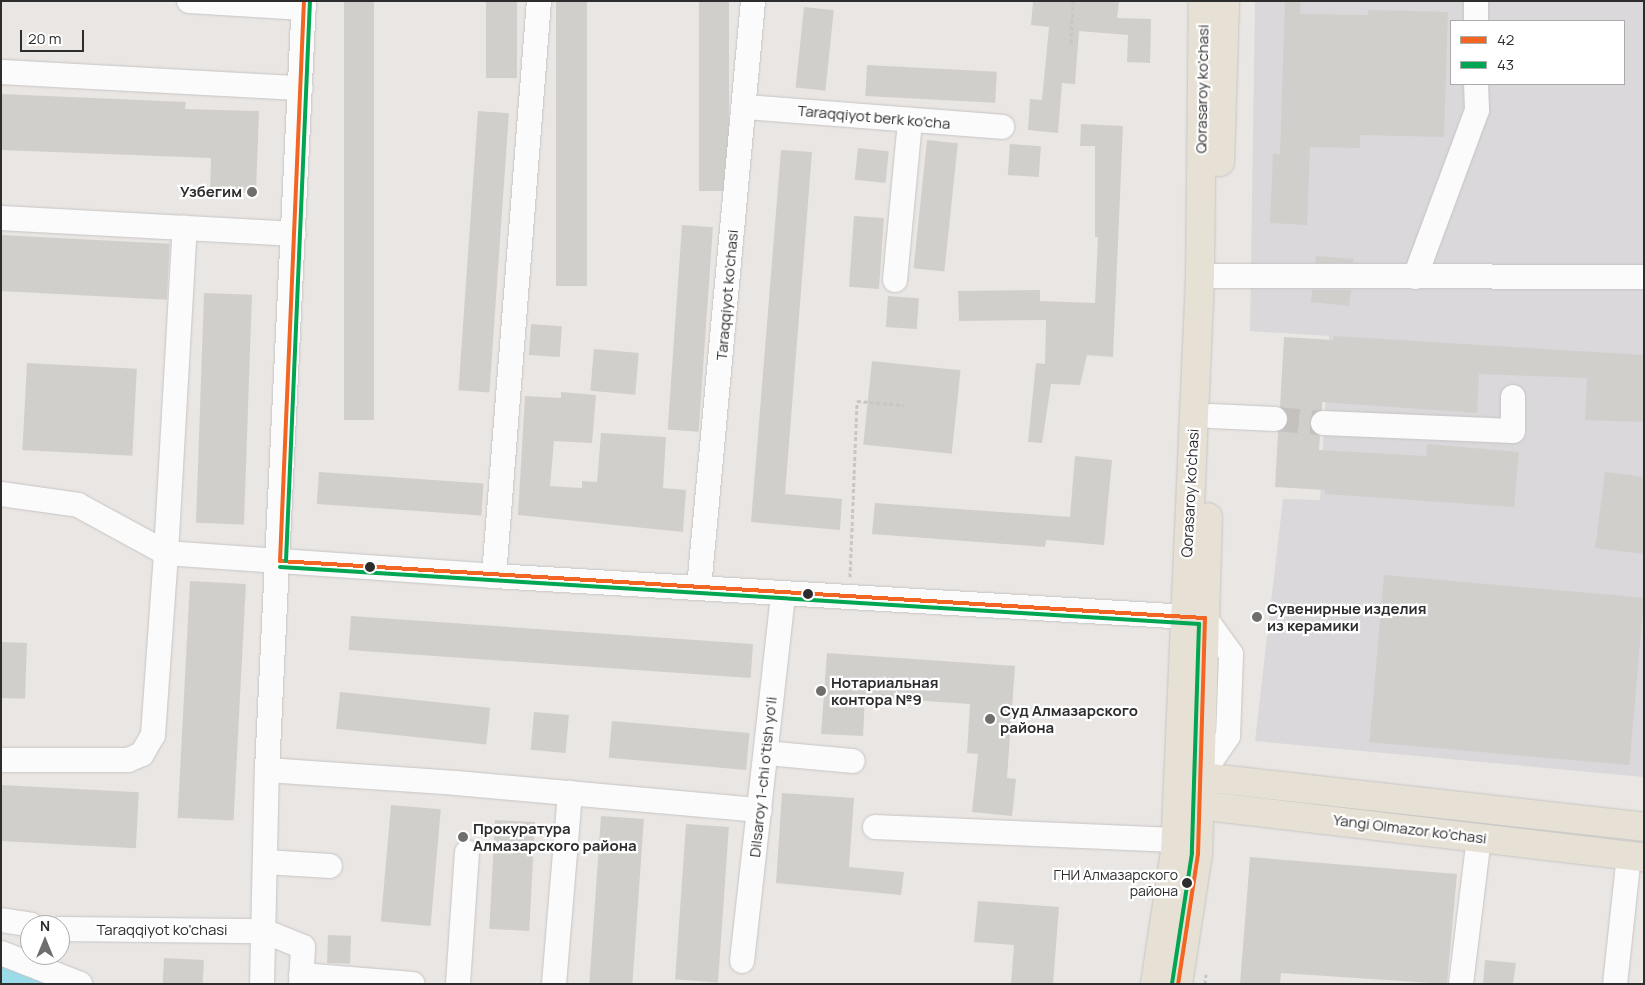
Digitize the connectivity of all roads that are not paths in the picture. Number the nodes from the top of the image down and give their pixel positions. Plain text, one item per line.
1 (189, 1) edge
2 (539, 1) edge
3 (753, 1) edge
4 (1203, 1) edge
5 (1225, 1) edge
6 (1476, 1) edge
7 (304, 5) edge
8 (1476, 20) edge
9 (1, 72) edge
10 (1476, 85) edge
11 (301, 88) junction
12 (745, 107) junction
13 (910, 120) junction
14 (1002, 127) dead end
15 (1, 218) edge
16 (185, 228) junction
17 (294, 234) junction
18 (1208, 276) junction
19 (1415, 277) junction
20 (1644, 277) edge
21 (895, 280) dead end
22 (1513, 397) dead end
23 (1211, 416) junction
24 (1275, 419) tunnel mouth
25 (1324, 422) tunnel mouth
26 (1, 494) edge
27 (166, 553) junction
28 (280, 561) junction
29 (494, 576) junction
30 (699, 588) junction
31 (783, 593) junction
32 (1195, 617) junction
33 (766, 754) junction
34 (1, 760) edge
35 (854, 761) dead end
36 (267, 770) junction
37 (1189, 776) junction
38 (570, 793) junction
39 (1188, 804) junction
40 (760, 810) junction
41 (875, 827) dead end
42 (1644, 827) edge
43 (1479, 837) junction
44 (1175, 840) junction
45 (467, 852) dead end
46 (1636, 856) edge
47 (266, 862) junction
48 (330, 866) dead end
49 (1, 920) edge
50 (20, 923) edge
51 (70, 929) edge
52 (264, 931) junction
53 (1, 953) edge
54 (742, 961) dead end
55 (301, 979) edge
56 (80, 984) edge
57 (262, 984) edge
58 (413, 984) edge
59 (458, 984) edge
60 (554, 984) edge
61 (1155, 984) edge
62 (1178, 984) edge
63 (1461, 984) edge
64 (1615, 984) edge

1 - 7 street
2 - 29 street
3 - 12 street, Taraqqiyot ko'chasi
4 - 18 main road, Qorasaroy ko'chasi
5 - 18 main road, Qorasaroy ko'chasi
6 - 8 street
7 - 11 street
9 - 11 street
10 - 19 street
11 - 17 street
12 - 13 street, Taraqqiyot berk ko'cha
12 - 30 street, Taraqqiyot ko'chasi
13 - 14 street, Taraqqiyot berk ko'cha
13 - 21 street
15 - 16 street
16 - 17 street
16 - 27 street
17 - 28 street
18 - 19 street
18 - 23 main road, Qorasaroy ko'chasi
18 - 32 main road, Qorasaroy ko'chasi
19 - 20 street
22 - 25 street
23 - 24 street
23 - 32 main road, Qorasaroy ko'chasi
26 - 27 street
27 - 28 street
27 - 34 street
28 - 29 street
28 - 36 street
29 - 30 street
30 - 31 street
31 - 32 street
31 - 33 street, Dilsaroy 1-chi o'tish yo'li
32 - 37 main road, Qorasaroy ko'chasi
33 - 35 street
33 - 40 street, Dilsaroy 1-chi o'tish yo'li
36 - 38 street
36 - 47 street
37 - 39 main road, Qorasaroy ko'chasi
37 - 42 main road, Yangi Olmazor ko'chasi
38 - 40 street
38 - 60 street
39 - 43 main road, Yangi Olmazor ko'chasi
39 - 44 main road, Qorasaroy ko'chasi
39 - 62 main road, Qorasaroy ko'chasi
40 - 54 street, Dilsaroy 1-chi o'tish yo'li
41 - 44 street
43 - 46 main road, Yangi Olmazor ko'chasi
43 - 63 street
44 - 61 main road, Qorasaroy ko'chasi
45 - 59 street
46 - 64 street
47 - 48 street
47 - 52 street
49 - 50 street
51 - 52 street, Taraqqiyot ko'chasi
52 - 55 street
52 - 57 street
53 - 56 street
55 - 58 street

